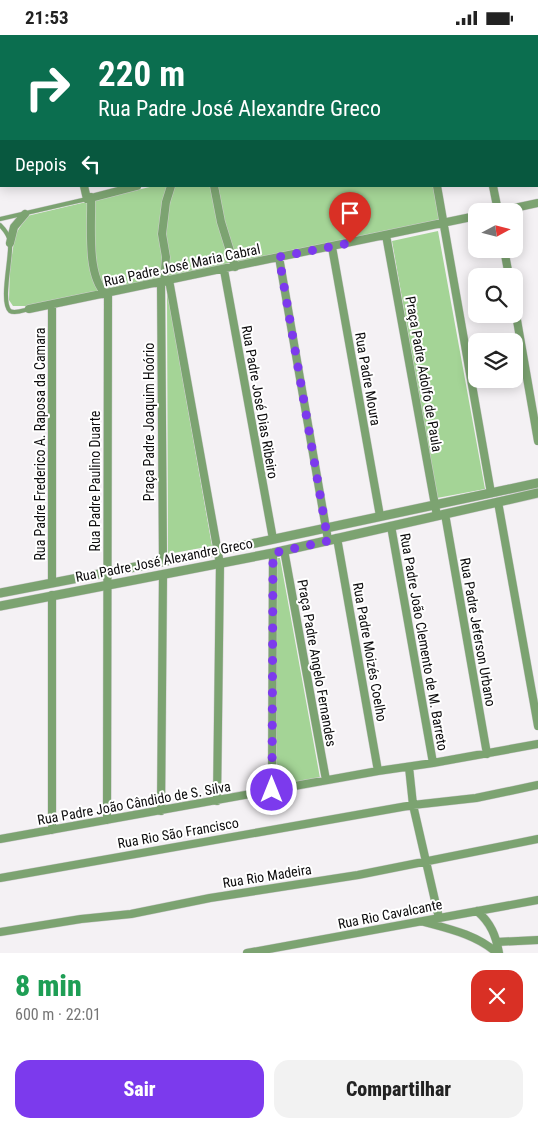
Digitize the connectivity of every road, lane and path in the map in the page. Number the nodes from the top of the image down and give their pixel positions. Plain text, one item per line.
1 (84, 187) edge
2 (133, 187) edge
3 (171, 187) edge
4 (214, 187) edge
5 (437, 187) edge
6 (493, 187) edge
7 (89, 198) junction
8 (497, 203) edge
9 (538, 203) edge
10 (523, 206) edge
11 (25, 214) junction
12 (468, 218) edge
13 (0, 219) edge
14 (444, 223) junction
15 (0, 225) edge
16 (386, 235) junction
17 (10, 243) junction
18 (332, 247) junction
19 (279, 257) junction
20 (235, 267) junction
21 (224, 270) junction
22 (165, 281) junction
23 (107, 293) junction
24 (52, 305) junction
25 (29, 309) joint
26 (517, 323) edge
27 (538, 441) edge
28 (538, 483) edge
29 (491, 493) junction
30 (538, 493) edge
31 (498, 502) junction
32 (434, 505) junction
33 (441, 515) junction
34 (380, 516) junction
35 (391, 526) junction
36 (326, 528) junction
37 (273, 539) junction
38 (333, 539) junction
39 (284, 550) junction
40 (218, 551) junction
41 (273, 553) junction
42 (163, 562) junction
43 (220, 564) junction
44 (107, 572) junction
45 (163, 575) junction
46 (52, 583) junction
47 (107, 584) junction
48 (0, 593) edge
49 (52, 595) junction
50 (0, 606) edge
51 (538, 726) edge
52 (538, 744) edge
53 (487, 754) junction
54 (433, 763) junction
55 (409, 767) junction
56 (378, 771) junction
57 (326, 780) junction
58 (538, 785) edge
59 (272, 790) junction
60 (217, 801) junction
61 (413, 805) junction
62 (161, 811) junction
63 (107, 820) junction
64 (52, 830) junction
65 (0, 839) edge
66 (538, 839) edge
67 (427, 862) junction
68 (0, 878) edge
69 (538, 900) edge
70 (477, 911) junction
71 (439, 918) junction
72 (421, 921) junction
73 (0, 932) edge
74 (538, 940) edge
75 (497, 942) junction
76 (247, 953) edge
77 (498, 953) edge

1 - 7 street
2 - 7 street
3 - 22 street
4 - 20 street
5 - 14 street
6 - 8 street
7 - 11 lane
7 - 23 street
9 - 10 street
11 - 13 lane
11 - 17 street
12 - 14 street, Rua Padre José Maria Cabral
14 - 16 street, Rua Padre José Maria Cabral
14 - 29 street
15 - 17 lane
16 - 18 street, Rua Padre José Maria Cabral
16 - 32 street, Praça Padre Adolfo de Paula
17 - 25 lane, Rua Padre José Maria Cabral
18 - 19 street, Rua Padre José Maria Cabral
18 - 34 street, Rua Padre Moura
19 - 20 street, Rua Padre José Maria Cabral
19 - 36 street, Rua Padre Moizés Coelho
20 - 21 street, Rua Padre José Maria Cabral
21 - 22 street, Rua Padre José Maria Cabral
21 - 37 street, Rua Padre José Dias Ribeiro
22 - 23 street, Rua Padre José Maria Cabral
22 - 40 street
22 - 42 street, Praça Padre Joaquim Hoório
23 - 24 street, Rua Padre José Maria Cabral
23 - 44 street, Rua Padre Paulino Duarte
24 - 25 street, Rua Padre José Maria Cabral
24 - 46 street, Rua Padre Frederico A. Raposa da Camara
26 - 27 street
28 - 29 street, Rua Padre José Alexandre Greco
29 - 32 street, Rua Padre José Alexandre Greco
30 - 31 street, Rua Padre José Alexandre Greco
31 - 33 street, Rua Padre José Alexandre Greco
31 - 51 street
32 - 33 street, Praça Padre Adolfo de Paula
32 - 34 street, Rua Padre José Alexandre Greco
33 - 35 street, Rua Padre José Alexandre Greco
33 - 53 street, Rua Padre Jeferson Urbano
34 - 36 street, Rua Padre José Alexandre Greco
35 - 38 street, Rua Padre José Alexandre Greco
35 - 54 street, Rua Padre João Clemento de M. Barreto
36 - 37 street, Rua Padre José Alexandre Greco
36 - 38 street, Rua Padre Moizés Coelho
37 - 40 street, Rua Padre José Alexandre Greco
38 - 39 street, Rua Padre José Alexandre Greco
38 - 56 street, Rua Padre Moizés Coelho
39 - 41 street, Rua Padre José Alexandre Greco
39 - 57 street, Praça Padre Angelo Fernandes
40 - 42 street, Rua Padre José Alexandre Greco
40 - 43 street
41 - 43 street, Rua Padre José Alexandre Greco
41 - 59 street
42 - 44 street, Rua Padre José Alexandre Greco
43 - 45 street, Rua Padre José Alexandre Greco
43 - 60 street
44 - 46 street, Rua Padre José Alexandre Greco
44 - 47 street, Rua Padre Paulino Duarte
45 - 47 street, Rua Padre José Alexandre Greco
45 - 62 street
46 - 48 street, Rua Padre José Alexandre Greco
47 - 49 street, Rua Padre José Alexandre Greco
47 - 63 street, Rua Padre Paulino Duarte
49 - 50 street, Rua Padre José Alexandre Greco
49 - 64 street
52 - 53 street, Rua Padre João Cândido de S. Silva
53 - 54 street, Rua Padre João Cândido de S. Silva
54 - 55 street, Rua Padre João Cândido de S. Silva
55 - 56 street, Rua Padre João Cândido de S. Silva
55 - 61 street
56 - 57 street, Rua Padre João Cândido de S. Silva
57 - 59 street, Rua Padre João Cândido de S. Silva
58 - 61 street, Rua Rio São Francisco
59 - 60 street, Rua Padre João Cândido de S. Silva
60 - 62 street, Rua Padre João Cândido de S. Silva
61 - 67 street
61 - 68 street, Rua Rio São Francisco
62 - 63 street, Rua Padre João Cândido de S. Silva
63 - 64 street, Rua Padre João Cândido de S. Silva
64 - 65 street, Rua Padre João Cândido de S. Silva
66 - 67 street, Rua Rio Madeira
67 - 71 street
67 - 73 street, Rua Rio Madeira
69 - 70 street, Rua Rio Cavalcante
70 - 71 street, Rua Rio Cavalcante
70 - 75 street
71 - 72 street, Rua Rio Cavalcante
72 - 76 street, Rua Rio Cavalcante
72 - 77 street
74 - 75 street
75 - 77 street

